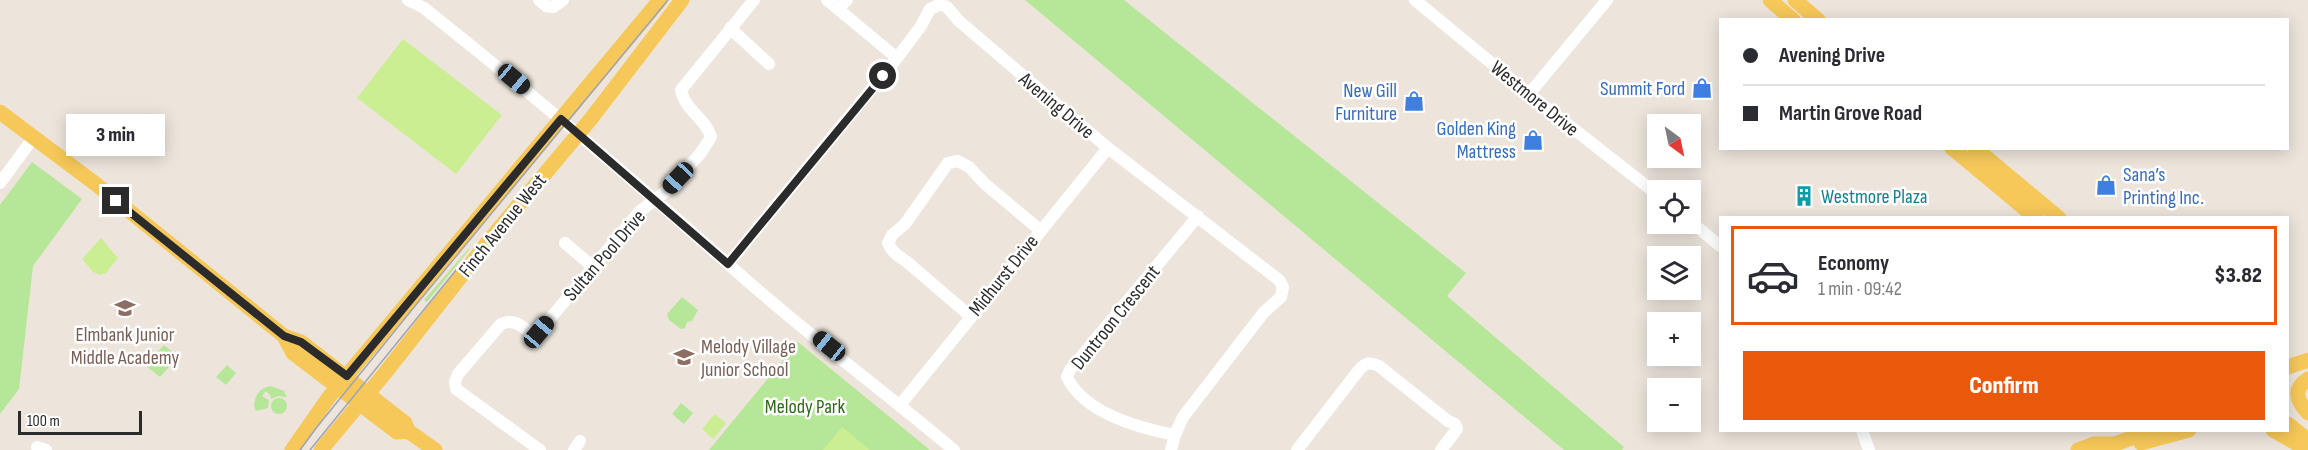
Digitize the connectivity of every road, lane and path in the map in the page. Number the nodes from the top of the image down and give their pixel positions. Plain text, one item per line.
1 (408, 0) edge
2 (539, 0) edge
3 (562, 0) edge
4 (660, 0) edge
5 (682, 0) edge
6 (754, 0) edge
7 (827, 0) edge
8 (1415, 0) edge
9 (1607, 0) edge
10 (1770, 0) edge
11 (1795, 0) edge
12 (427, 4) edge
13 (842, 5) edge
14 (1791, 18) edge
15 (1816, 18) edge
16 (730, 28) junction
17 (897, 58) junction
18 (769, 64) dead end
19 (1529, 94) junction
20 (0, 112) edge
21 (561, 119) junction
22 (578, 134) junction
23 (34, 137) junction
24 (1108, 148) junction
25 (1954, 150) edge
26 (1977, 150) edge
27 (0, 183) edge
28 (1647, 186) edge
29 (656, 200) junction
30 (1198, 216) junction
31 (2034, 216) edge
32 (2057, 216) edge
33 (1040, 230) junction
34 (1701, 230) edge
35 (565, 243) dead end
36 (1719, 245) edge
37 (728, 264) junction
38 (593, 267) junction
39 (970, 316) junction
40 (2289, 360) edge
41 (2289, 367) edge
42 (2307, 369) edge
43 (342, 382) junction
44 (2289, 383) edge
45 (363, 398) junction
46 (900, 405) junction
47 (2289, 407) edge
48 (2308, 413) edge
49 (2308, 422) edge
50 (2289, 425) edge
51 (1863, 432) edge
52 (2106, 432) edge
53 (2148, 432) edge
54 (2182, 432) edge
55 (2276, 432) edge
56 (1175, 435) junction
57 (2308, 440) edge
58 (2094, 444) junction
59 (292, 450) edge
60 (321, 450) edge
61 (435, 450) edge
62 (540, 450) edge
63 (954, 450) edge
64 (1171, 450) edge
65 (1297, 450) edge
66 (1442, 450) edge
67 (1869, 450) edge
68 (2078, 450) edge
69 (2115, 450) edge
70 (2308, 450) edge

1 - 12 street
2 - 3 street
4 - 21 main road, Finch Avenue West
5 - 22 main road, Finch Avenue West
6 - 16 street
7 - 13 street
8 - 19 street, Westmore Drive
9 - 19 street
10 - 14 main road
11 - 15 main road
12 - 21 street
13 - 17 street
16 - 18 street
16 - 29 street, Sultan Pool Drive
17 - 24 street, Avening Drive
17 - 37 street, Avening Drive
19 - 28 street, Westmore Drive
20 - 23 main road
21 - 22 street
21 - 43 main road, Finch Avenue West
22 - 29 street
22 - 45 main road, Finch Avenue West
23 - 27 street
23 - 43 main road
24 - 30 street, Avening Drive
24 - 33 street, Midhurst Drive
25 - 31 main road
26 - 32 main road
29 - 37 street
29 - 38 street, Sultan Pool Drive
30 - 56 street, Avening Drive
30 - 56 street, Duntroon Crescent
33 - 39 street, Midhurst Drive
33 - 39 street
34 - 36 street
35 - 38 street
37 - 46 street
38 - 62 street, Sultan Pool Drive
39 - 46 street, Midhurst Drive
40 - 42 main road
41 - 42 main road
42 - 44 main road
42 - 48 main road
43 - 45 main road
43 - 59 main road, Finch Avenue West
45 - 60 main road, Finch Avenue West
45 - 61 main road
46 - 63 street
47 - 49 main road
50 - 57 main road
51 - 67 street
52 - 58 main road
53 - 58 main road
54 - 69 main road
55 - 70 main road
56 - 64 street, Avening Drive
58 - 68 main road
65 - 66 street

